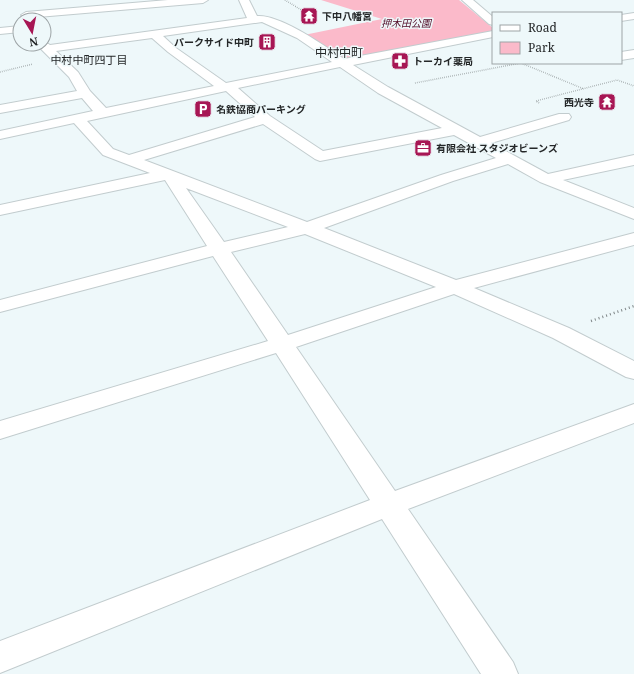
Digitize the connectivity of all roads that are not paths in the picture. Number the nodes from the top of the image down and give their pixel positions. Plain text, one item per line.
1 (203, 0) edge
2 (244, 0) edge
3 (467, 0) edge
4 (39, 12) edge
5 (634, 16) edge
6 (622, 18) edge
7 (253, 20) junction
8 (492, 21) edge
9 (12, 30) edge
10 (0, 31) edge
11 (153, 33) junction
12 (492, 34) edge
13 (52, 45) edge
14 (51, 52) edge
15 (634, 54) edge
16 (622, 56) edge
17 (341, 63) junction
18 (226, 87) junction
19 (85, 93) junction
20 (0, 109) edge
21 (103, 114) junction
22 (564, 117) road end
23 (78, 119) junction
24 (265, 119) junction
25 (456, 130) junction
26 (0, 135) edge
27 (478, 142) junction
28 (509, 159) junction
29 (128, 160) junction
30 (634, 160) edge
31 (168, 176) junction
32 (546, 179) junction
33 (0, 210) edge
34 (634, 214) edge
35 (307, 228) junction
36 (634, 239) edge
37 (218, 249) junction
38 (455, 287) junction
39 (0, 306) edge
40 (282, 344) junction
41 (634, 371) edge
42 (634, 413) edge
43 (0, 430) edge
44 (388, 505) junction
45 (0, 657) edge
46 (501, 674) edge

1 - 4 street
2 - 7 street
3 - 8 street
5 - 6 street
7 - 11 street
7 - 17 street
9 - 10 street
11 - 13 street
11 - 18 street
12 - 17 street
14 - 19 street
15 - 16 street
17 - 18 street
17 - 25 street
18 - 21 street
18 - 24 street
19 - 20 street
19 - 21 street
21 - 23 street
22 - 27 street
23 - 26 street
23 - 29 street
24 - 25 street
24 - 29 street
25 - 27 street
27 - 28 street
28 - 32 street
28 - 35 street
29 - 31 street
30 - 32 street
31 - 33 street
31 - 35 street
31 - 37 street
32 - 34 street
35 - 37 street
35 - 38 street
36 - 38 street
37 - 39 street
37 - 40 street
38 - 40 street
38 - 41 street
40 - 43 street
40 - 44 street
42 - 44 street
44 - 45 street
44 - 46 street

